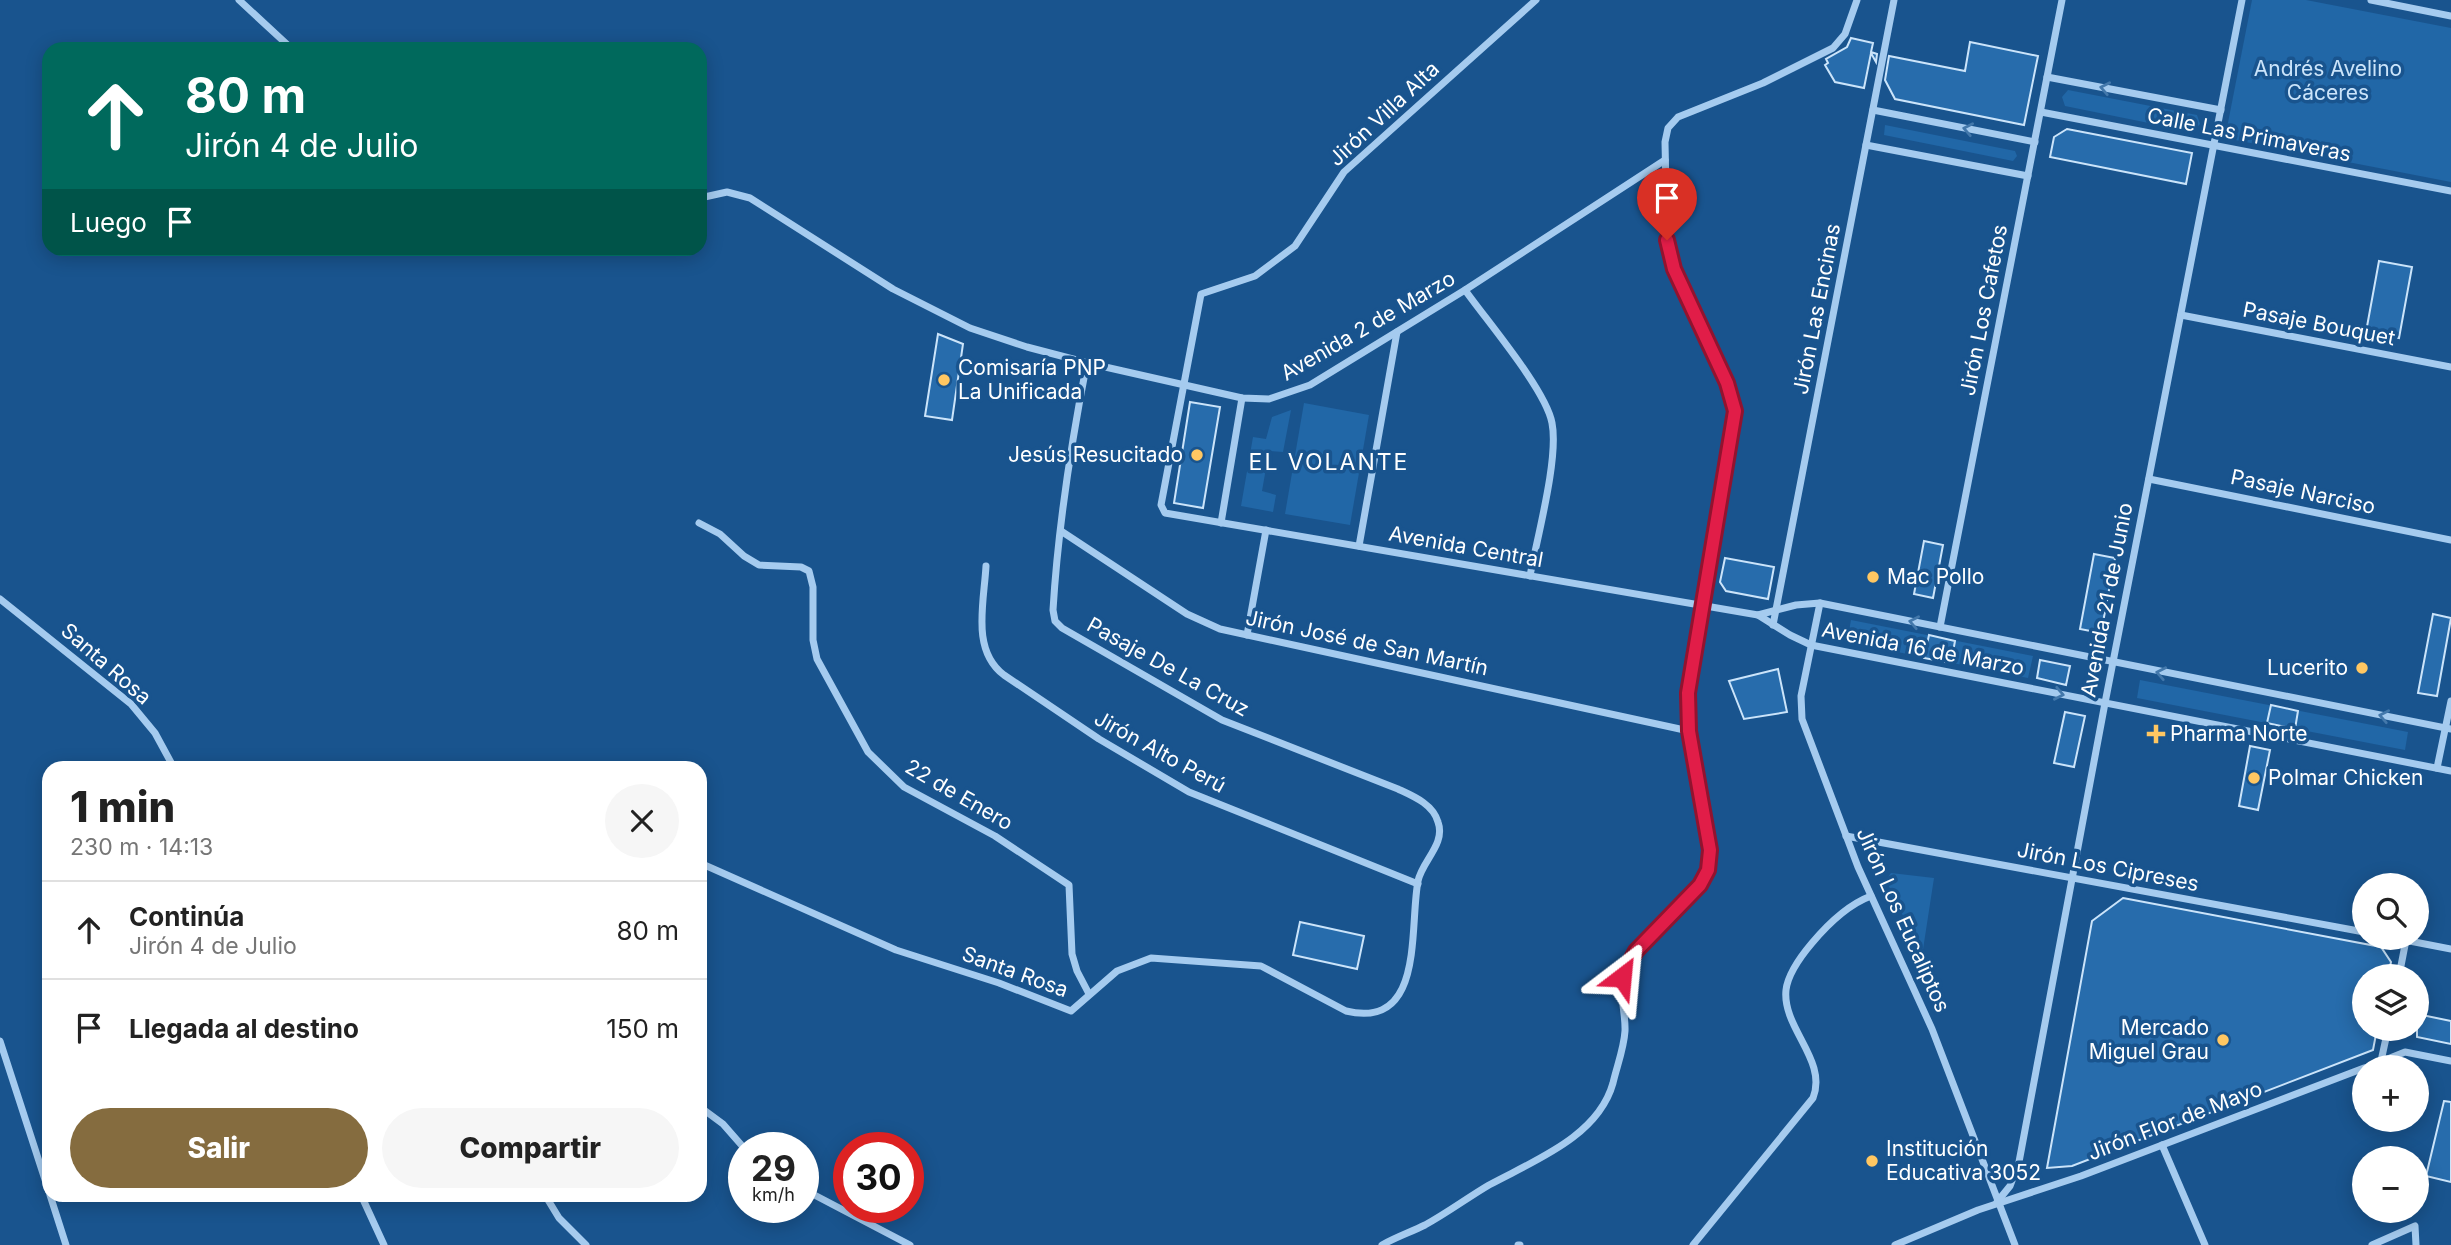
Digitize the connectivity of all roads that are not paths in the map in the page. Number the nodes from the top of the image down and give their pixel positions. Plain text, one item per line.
1 (239, 0) edge
2 (1536, 0) edge
3 (1857, 0) edge
4 (1894, 0) edge
5 (2062, 0) edge
6 (2242, 0) edge
7 (2371, 0) edge
8 (2451, 16) edge
9 (284, 42) edge
10 (2047, 77) junction
11 (1873, 110) junction
12 (2221, 110) junction
13 (2040, 112) junction
14 (2035, 142) junction
15 (1866, 145) junction
16 (2214, 145) junction
17 (1665, 160) junction
18 (2028, 176) junction
19 (2451, 191) edge
20 (707, 196) edge
21 (1465, 290) junction
22 (2181, 315) junction
23 (1397, 332) junction
24 (1087, 362) junction
25 (2451, 367) edge
26 (1182, 384) junction
27 (1242, 398) junction
28 (2149, 479) junction
29 (699, 523) dead end
30 (1221, 523) junction
31 (1266, 530) junction
32 (1061, 531) junction
33 (2451, 540) edge
34 (1359, 547) junction
35 (986, 566) dead end
36 (1530, 576) junction
37 (0, 599) edge
38 (1819, 603) junction
39 (1701, 606) junction
40 (1776, 610) junction
41 (1758, 615) junction
42 (1773, 625) junction
43 (1940, 628) junction
44 (1247, 635) junction
45 (1811, 645) junction
46 (2113, 663) junction
47 (2451, 701) edge
48 (2105, 703) junction
49 (2448, 729) edge
50 (1689, 731) junction
51 (170, 761) edge
52 (2437, 768) junction
53 (2451, 771) edge
54 (1846, 836) junction
55 (707, 866) edge
56 (2072, 878) junction
57 (1418, 884) junction
58 (1871, 896) junction
59 (2352, 930) edge
60 (2429, 945) edge
61 (2451, 949) edge
62 (1089, 995) junction
63 (0, 1041) edge
64 (2397, 1055) edge
65 (2420, 1055) edge
66 (2429, 1057) edge
67 (2451, 1061) edge
68 (2352, 1073) edge
69 (707, 1112) edge
70 (730, 1132) edge
71 (2162, 1146) junction
72 (42, 1169) edge
73 (819, 1197) edge
74 (53, 1202) edge
75 (364, 1202) edge
76 (549, 1202) edge
77 (1997, 1202) junction
78 (66, 1245) edge
79 (384, 1245) edge
80 (586, 1245) edge
81 (910, 1245) edge
82 (1382, 1245) edge
83 (1693, 1245) edge
84 (1895, 1245) edge
85 (2015, 1245) edge
86 (2205, 1245) edge
87 (2372, 1245) edge
88 (2416, 1245) edge

1 - 9 street
2 - 26 street, Jirón Villa Alta
3 - 17 street
4 - 11 street, Jirón Las Encinas
5 - 10 street, Jirón Los Cafetos
6 - 12 street, Avenida 21 de Junio
7 - 8 street
12 -> 10 street, Calle Las Primaveras
10 - 13 street, Jirón Los Cafetos
14 -> 11 street
11 - 15 street, Jirón Las Encinas
12 - 16 street, Avenida 21 de Junio
13 - 14 street, Jirón Los Cafetos
13 - 16 street, Calle Las Primaveras
14 - 18 street, Jirón Los Cafetos
15 - 18 street
15 - 40 street, Jirón Las Encinas
16 - 19 street, Calle Las Primaveras
16 - 22 street, Avenida 21 de Junio
17 - 21 street, Avenida 2 de Marzo
17 - 39 street
18 - 43 street, Jirón Los Cafetos
20 - 24 street, Avenida 2 de Marzo
21 - 23 street, Avenida 2 de Marzo
21 - 36 street
22 - 25 street, Pasaje Bouquet
22 - 28 street, Avenida 21 de Junio
23 - 27 street, Avenida 2 de Marzo
23 - 34 street
24 - 26 street, Avenida 2 de Marzo
24 - 32 street, Pasaje De La Cruz
26 - 27 street, Avenida 2 de Marzo
26 - 30 street, Avenida Central
27 - 30 street
28 - 33 street, Pasaje Narciso
28 - 46 street, Avenida 21 de Junio
29 - 62 street, 22 de Enero
30 - 31 street, Avenida Central
31 - 34 street, Avenida Central
31 - 44 street
32 - 44 street, Jirón José de San Martín
32 - 57 street, Pasaje De La Cruz
34 - 36 street, Avenida Central
35 - 57 street, Jirón Alto Perú
36 - 39 street, Avenida Central
37 - 51 street, Santa Rosa
38 - 40 street, Avenida 16 de Marzo
43 -> 38 street, Avenida 16 de Marzo
38 - 45 street, Jirón Los Eucaliptos
39 - 41 street, Avenida Central
39 - 50 street
40 - 41 street, Avenida 16 de Marzo
40 - 42 street, Jirón Las Encinas
41 - 42 street, Avenida 16 de Marzo
42 - 45 street, Avenida 16 de Marzo
43 - 46 street, Avenida 16 de Marzo
44 - 50 street, Jirón José de San Martín
45 -> 48 street, Avenida 16 de Marzo
45 - 54 street, Jirón Los Eucaliptos
46 - 48 street, Avenida 21 de Junio
49 -> 46 street, Avenida 16 de Marzo
47 - 49 street
48 - 52 street, Avenida 16 de Marzo
48 - 56 street, Avenida 21 de Junio
49 - 52 street
50 - 82 street
52 - 53 street, Avenida 16 de Marzo
54 - 56 street, Jirón Los Cipreses
54 - 58 street, Jirón Los Eucaliptos
55 - 62 street, Santa Rosa
56 - 59 street, Jirón Los Cipreses
56 - 77 street, Avenida 21 de Junio
57 - 62 street, Santa Rosa
58 - 77 street, Jirón Los Eucaliptos
58 - 83 street
60 - 61 street
63 - 72 street
64 - 65 street, Jirón Flor de Mayo
66 - 67 street, Jirón Flor de Mayo
68 - 71 street, Jirón Flor de Mayo
69 - 70 street
71 - 77 street, Jirón Flor de Mayo
71 - 86 street
73 - 81 street
74 - 78 street
75 - 79 street
76 - 80 street
77 - 84 street, Jirón Flor de Mayo
77 - 85 street, Jirón Los Eucaliptos
87 - 88 street

